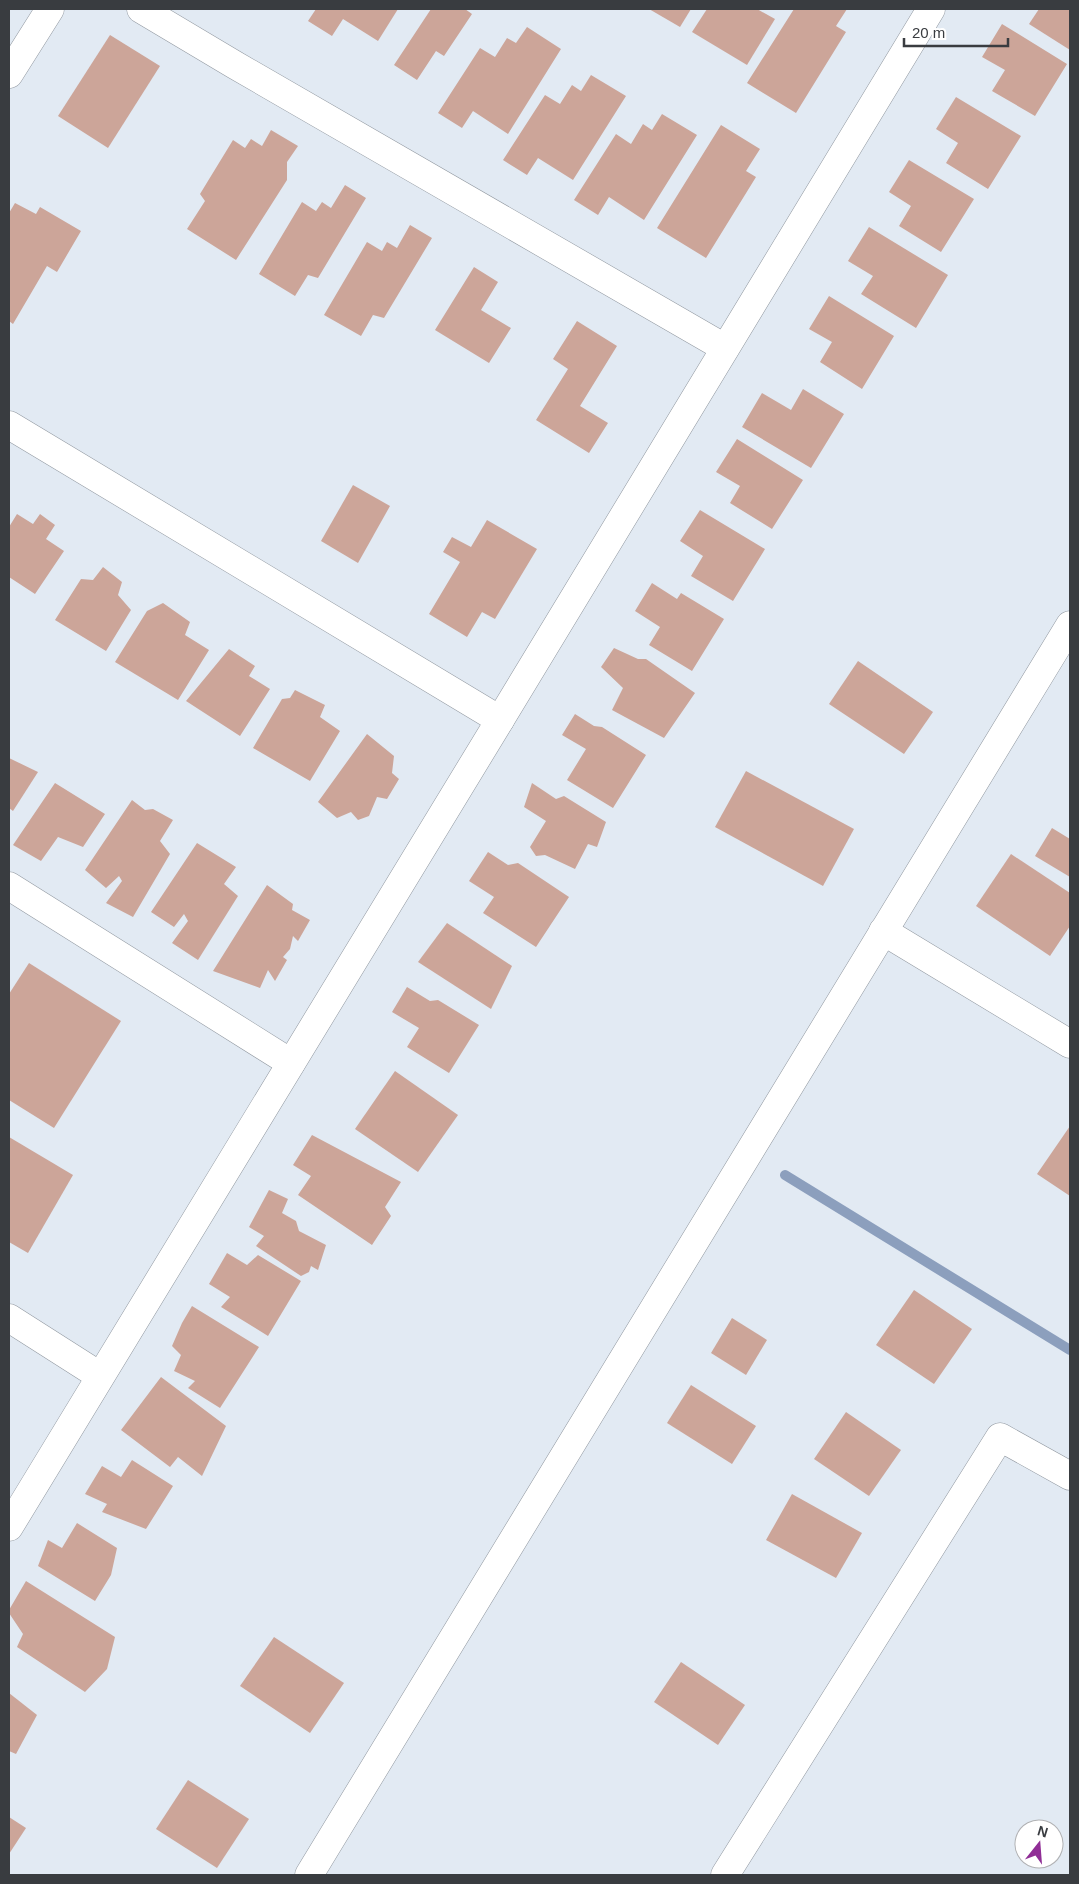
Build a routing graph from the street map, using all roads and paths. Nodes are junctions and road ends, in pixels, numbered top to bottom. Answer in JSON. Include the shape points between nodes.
{"nodes":[{"id":1,"x":50,"y":9,"type":"edge"},
{"id":2,"x":141,"y":9,"type":"edge"},
{"id":3,"x":931,"y":9,"type":"edge"},
{"id":4,"x":9,"y":74,"type":"edge"},
{"id":5,"x":725,"y":348,"type":"junction"},
{"id":6,"x":9,"y":425,"type":"edge"},
{"id":7,"x":1070,"y":625,"type":"edge"},
{"id":8,"x":500,"y":720,"type":"junction"},
{"id":9,"x":9,"y":886,"type":"edge"},
{"id":10,"x":883,"y":931,"type":"junction"},
{"id":11,"x":1070,"y":1044,"type":"edge"},
{"id":12,"x":291,"y":1063,"type":"junction"},
{"id":13,"x":9,"y":1318,"type":"edge"},
{"id":14,"x":100,"y":1376,"type":"junction"},
{"id":15,"x":1070,"y":1476,"type":"edge"},
{"id":16,"x":9,"y":1526,"type":"edge"},
{"id":17,"x":309,"y":1875,"type":"edge"},
{"id":18,"x":725,"y":1875,"type":"edge"}],
"edges":[{"from":1,"to":4,"type":"street"},
{"from":2,"to":5,"type":"street"},
{"from":3,"to":5,"type":"street"},
{"from":5,"to":8,"type":"street"},
{"from":6,"to":8,"type":"street"},
{"from":7,"to":10,"type":"street"},
{"from":8,"to":12,"type":"street"},
{"from":9,"to":12,"type":"street"},
{"from":10,"to":11,"type":"street"},
{"from":10,"to":17,"type":"street"},
{"from":12,"to":14,"type":"street"},
{"from":13,"to":14,"type":"street"},
{"from":14,"to":16,"type":"street"},
{"from":15,"to":18,"type":"street","via":[[1000,1437]]}]}
